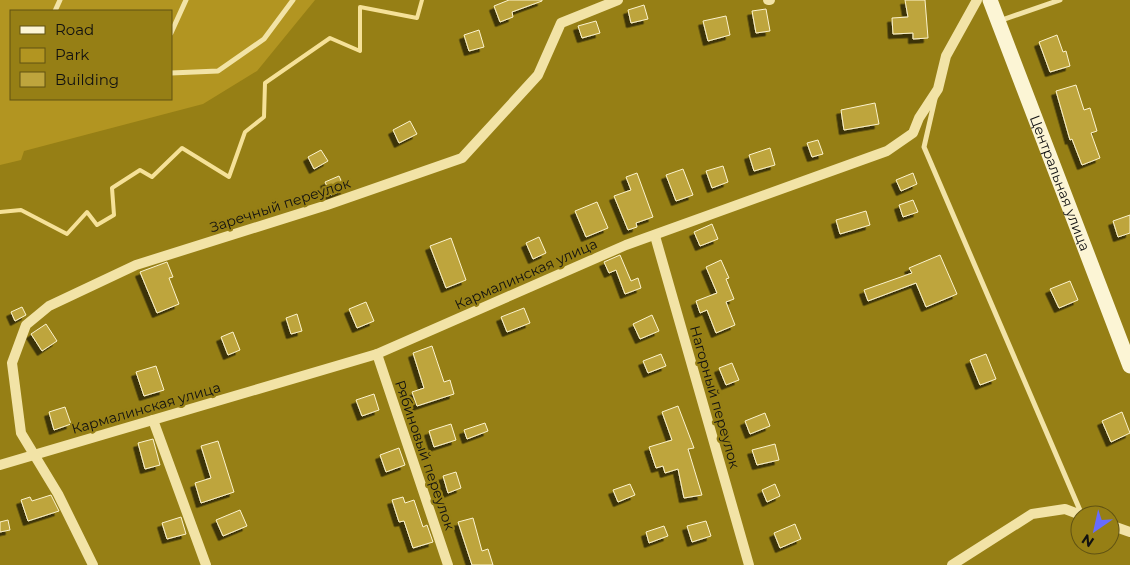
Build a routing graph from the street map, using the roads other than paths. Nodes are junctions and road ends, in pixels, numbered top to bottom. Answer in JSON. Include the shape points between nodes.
{"nodes":[{"id":1,"x":186,"y":0,"type":"edge"},
{"id":2,"x":293,"y":0,"type":"edge"},
{"id":3,"x":618,"y":0,"type":"edge"},
{"id":4,"x":977,"y":0,"type":"edge"},
{"id":5,"x":990,"y":0,"type":"edge"},
{"id":6,"x":1060,"y":0,"type":"edge"},
{"id":7,"x":998,"y":21,"type":"junction"},
{"id":8,"x":172,"y":31,"type":"edge"},
{"id":9,"x":172,"y":73,"type":"edge"},
{"id":10,"x":938,"y":89,"type":"junction"},
{"id":11,"x":655,"y":236,"type":"junction"},
{"id":12,"x":377,"y":354,"type":"junction"},
{"id":13,"x":1130,"y":366,"type":"edge"},
{"id":14,"x":153,"y":420,"type":"junction"},
{"id":15,"x":33,"y":456,"type":"junction"},
{"id":16,"x":0,"y":465,"type":"edge"},
{"id":17,"x":1078,"y":505,"type":"edge"},
{"id":18,"x":1070,"y":511,"type":"edge"},
{"id":19,"x":93,"y":565,"type":"edge"},
{"id":20,"x":206,"y":565,"type":"edge"},
{"id":21,"x":448,"y":565,"type":"edge"},
{"id":22,"x":749,"y":565,"type":"edge"},
{"id":23,"x":952,"y":565,"type":"edge"}],
"edges":[{"from":1,"to":8,"type":"lane"},
{"from":2,"to":9,"type":"lane","via":[[264,39],[218,71]]},
{"from":3,"to":15,"type":"street","name":"Заречный переулок","via":[[560,24],[538,75],[462,158],[327,205],[136,265],[49,306],[26,325],[12,363],[21,433]]},
{"from":4,"to":10,"type":"street","name":"Кармалинская улица","via":[[946,56]]},
{"from":5,"to":7,"type":"street","name":"Центральная улица"},
{"from":6,"to":7,"type":"lane"},
{"from":7,"to":13,"type":"street","name":"Центральная улица"},
{"from":10,"to":11,"type":"street","name":"Кармалинская улица","via":[[913,133],[887,152]]},
{"from":10,"to":17,"type":"lane","via":[[924,147]]},
{"from":11,"to":12,"type":"street","name":"Кармалинская улица","via":[[626,245]]},
{"from":11,"to":22,"type":"street","name":"Нагорный переулок"},
{"from":12,"to":14,"type":"street","name":"Кармалинская улица"},
{"from":12,"to":21,"type":"street","name":"Рябиновый переулок"},
{"from":14,"to":15,"type":"street","name":"Кармалинская улица"},
{"from":14,"to":20,"type":"street"},
{"from":15,"to":16,"type":"street","name":"Кармалинская улица"},
{"from":15,"to":19,"type":"street","name":"Заречный переулок","via":[[58,494]]},
{"from":18,"to":23,"type":"street","via":[[1032,514]]}]}
